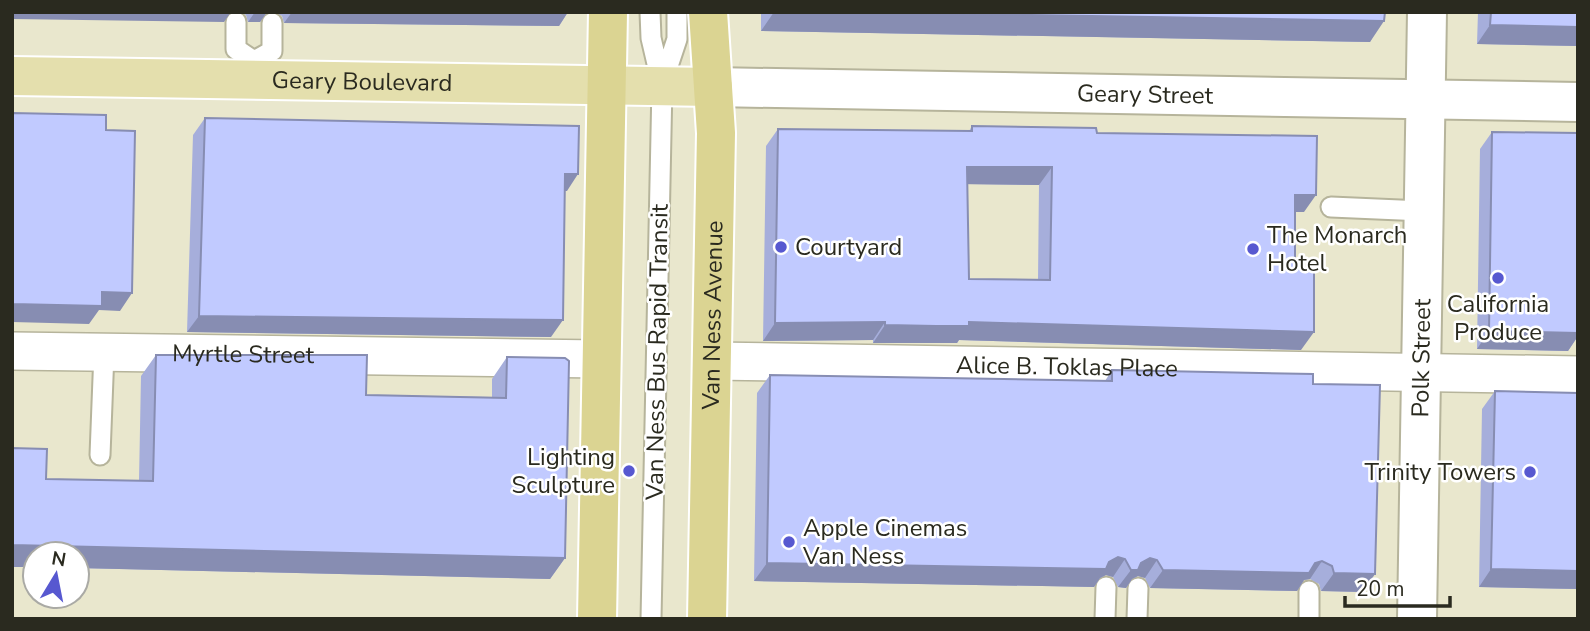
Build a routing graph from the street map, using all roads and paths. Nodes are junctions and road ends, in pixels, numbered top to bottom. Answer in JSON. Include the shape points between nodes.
{"nodes":[{"id":1,"x":608,"y":12,"type":"edge"},
{"id":2,"x":650,"y":12,"type":"edge"},
{"id":3,"x":677,"y":12,"type":"edge"},
{"id":4,"x":708,"y":12,"type":"edge"},
{"id":5,"x":1427,"y":12,"type":"edge"},
{"id":6,"x":236,"y":22,"type":"dead end"},
{"id":7,"x":272,"y":23,"type":"dead end"},
{"id":8,"x":254,"y":70,"type":"junction"},
{"id":9,"x":12,"y":76,"type":"edge"},
{"id":10,"x":606,"y":83,"type":"junction"},
{"id":11,"x":662,"y":85,"type":"junction"},
{"id":12,"x":713,"y":87,"type":"junction"},
{"id":13,"x":1425,"y":99,"type":"junction"},
{"id":14,"x":1578,"y":102,"type":"edge"},
{"id":15,"x":1331,"y":207,"type":"dead end"},
{"id":16,"x":1423,"y":211,"type":"junction"},
{"id":17,"x":12,"y":351,"type":"edge"},
{"id":18,"x":104,"y":352,"type":"junction"},
{"id":19,"x":601,"y":359,"type":"junction"},
{"id":20,"x":713,"y":361,"type":"junction"},
{"id":21,"x":1420,"y":372,"type":"junction"},
{"id":22,"x":1578,"y":375,"type":"edge"},
{"id":23,"x":100,"y":455,"type":"dead end"},
{"id":24,"x":1106,"y":587,"type":"edge"},
{"id":25,"x":1138,"y":588,"type":"edge"},
{"id":26,"x":1309,"y":591,"type":"edge"},
{"id":27,"x":597,"y":619,"type":"edge"},
{"id":28,"x":651,"y":619,"type":"edge"},
{"id":29,"x":708,"y":619,"type":"edge"},
{"id":30,"x":1105,"y":619,"type":"edge"},
{"id":31,"x":1138,"y":619,"type":"edge"},
{"id":32,"x":1309,"y":619,"type":"edge"},
{"id":33,"x":1417,"y":619,"type":"edge"}],
"edges":[{"from":1,"to":10,"type":"highway"},
{"from":2,"to":11,"type":"lane","name":"Van Ness Bus Rapid Transit"},
{"from":3,"to":11,"type":"lane","name":"Van Ness Bus Rapid Transit","via":[[677,38]]},
{"from":4,"to":12,"type":"highway","name":"Van Ness Avenue"},
{"from":5,"to":13,"type":"main road","name":"Polk Street"},
{"from":6,"to":8,"type":"lane","via":[[236,49]]},
{"from":7,"to":8,"type":"lane","via":[[272,51]]},
{"from":8,"to":9,"type":"main road","name":"Geary Boulevard"},
{"from":8,"to":10,"type":"main road","name":"Geary Boulevard"},
{"from":10,"to":11,"type":"main road","name":"Geary Boulevard"},
{"from":10,"to":19,"type":"highway"},
{"from":11,"to":12,"type":"main road","name":"Geary Boulevard"},
{"from":11,"to":28,"type":"lane","name":"Van Ness Bus Rapid Transit"},
{"from":12,"to":13,"type":"main road","name":"Geary Street"},
{"from":12,"to":20,"type":"highway","name":"Van Ness Avenue"},
{"from":13,"to":14,"type":"main road","name":"Geary Street"},
{"from":13,"to":16,"type":"main road","name":"Polk Street"},
{"from":15,"to":16,"type":"lane"},
{"from":16,"to":21,"type":"main road","name":"Polk Street"},
{"from":17,"to":18,"type":"street","name":"Myrtle Street"},
{"from":18,"to":19,"type":"street","name":"Myrtle Street"},
{"from":18,"to":23,"type":"lane"},
{"from":19,"to":27,"type":"highway"},
{"from":20,"to":21,"type":"street","name":"Alice B. Toklas Place"},
{"from":20,"to":29,"type":"highway","name":"Van Ness Avenue"},
{"from":21,"to":22,"type":"street"},
{"from":21,"to":33,"type":"main road","name":"Polk Street"},
{"from":24,"to":30,"type":"lane"},
{"from":25,"to":31,"type":"lane"},
{"from":26,"to":32,"type":"lane"}]}
